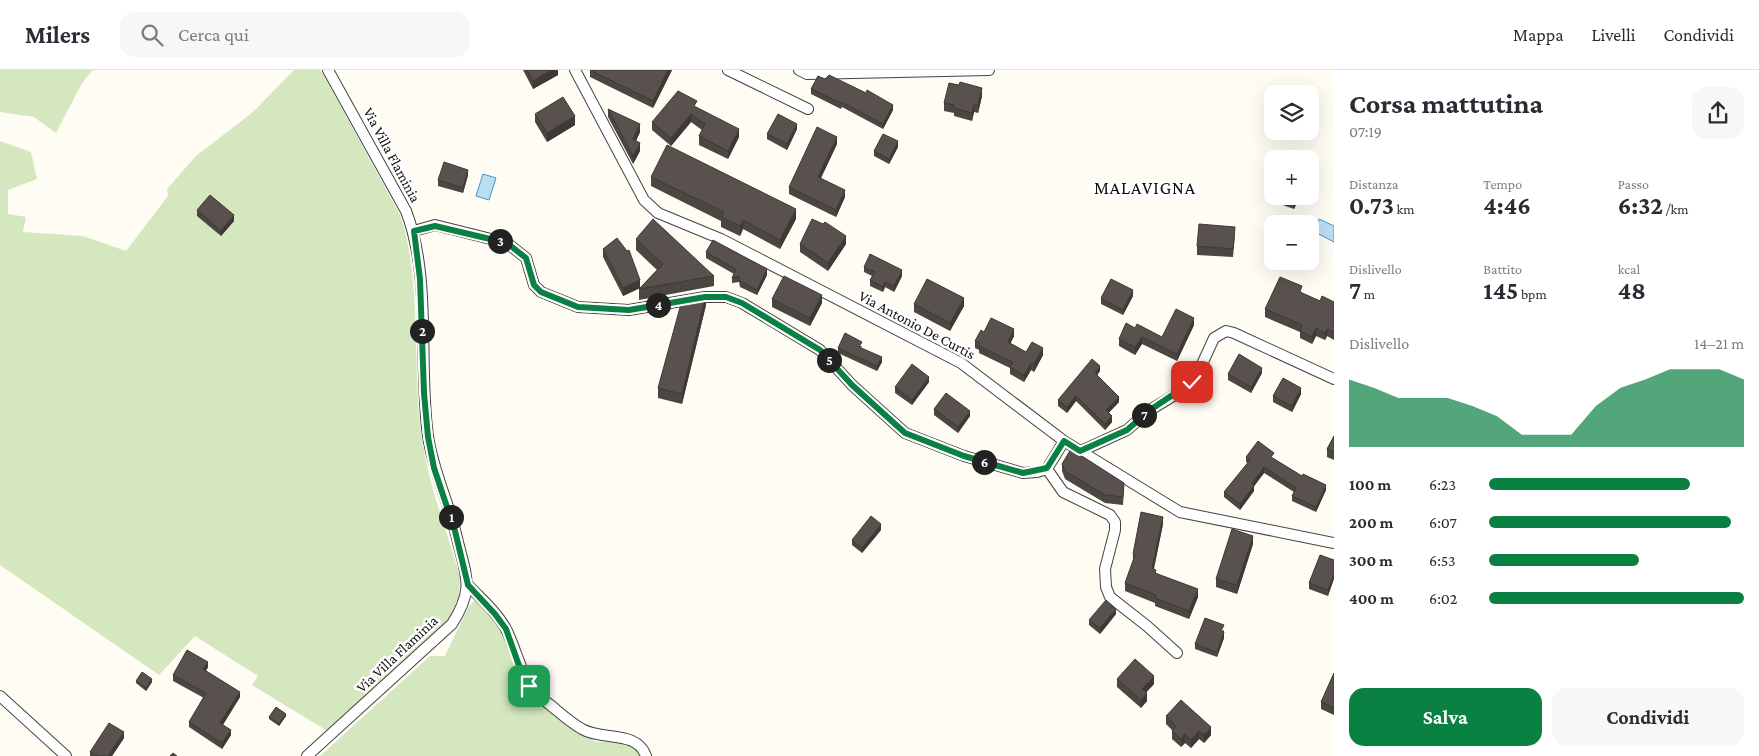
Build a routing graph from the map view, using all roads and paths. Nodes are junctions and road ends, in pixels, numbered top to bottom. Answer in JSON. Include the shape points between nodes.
{"nodes":[{"id":1,"x":328,"y":70,"type":"edge"},
{"id":2,"x":574,"y":70,"type":"edge"},
{"id":3,"x":728,"y":70,"type":"edge"},
{"id":4,"x":799,"y":70,"type":"edge"},
{"id":5,"x":989,"y":70,"type":"edge"},
{"id":6,"x":808,"y":109,"type":"dead end"},
{"id":7,"x":414,"y":231,"type":"junction"},
{"id":8,"x":1334,"y":379,"type":"edge"},
{"id":9,"x":1064,"y":441,"type":"junction"},
{"id":10,"x":1080,"y":451,"type":"junction"},
{"id":11,"x":1047,"y":468,"type":"junction"},
{"id":12,"x":1334,"y":543,"type":"edge"},
{"id":13,"x":468,"y":585,"type":"junction"},
{"id":14,"x":1177,"y":653,"type":"dead end"},
{"id":15,"x":0,"y":696,"type":"edge"},
{"id":16,"x":66,"y":756,"type":"edge"},
{"id":17,"x":307,"y":756,"type":"edge"},
{"id":18,"x":646,"y":756,"type":"edge"}],
"edges":[{"from":1,"to":7,"type":"street","name":"Via Villa Flaminia"},
{"from":2,"to":9,"type":"street","name":"Via Antonio De Curtis","via":[[644,200],[658,213],[721,239],[961,363]]},
{"from":3,"to":6,"type":"street"},
{"from":4,"to":5,"type":"street","via":[[807,74]]},
{"from":7,"to":11,"type":"street","via":[[435,226],[507,243],[526,258],[534,285],[541,292],[578,307],[629,310],[705,297],[726,297],[742,303],[820,350],[852,385],[905,433],[964,456],[1023,473]]},
{"from":7,"to":13,"type":"street","name":"Via Villa Flaminia","via":[[420,279],[428,437]]},
{"from":8,"to":10,"type":"street","via":[[1226,331],[1214,338],[1198,373],[1185,388],[1150,410],[1127,430]]},
{"from":9,"to":10,"type":"street","name":"Via Antonio De Curtis"},
{"from":9,"to":11,"type":"street"},
{"from":10,"to":12,"type":"street","name":"Via Antonio De Curtis","via":[[1180,512]]},
{"from":11,"to":14,"type":"street","via":[[1062,492],[1110,515],[1115,522],[1105,569],[1110,597]]},
{"from":13,"to":17,"type":"street","name":"Via Villa Flaminia","via":[[464,602],[452,624]]},
{"from":13,"to":18,"type":"street","via":[[506,629],[522,674],[536,694],[582,729],[631,740],[640,745]]},
{"from":15,"to":16,"type":"street"}]}
